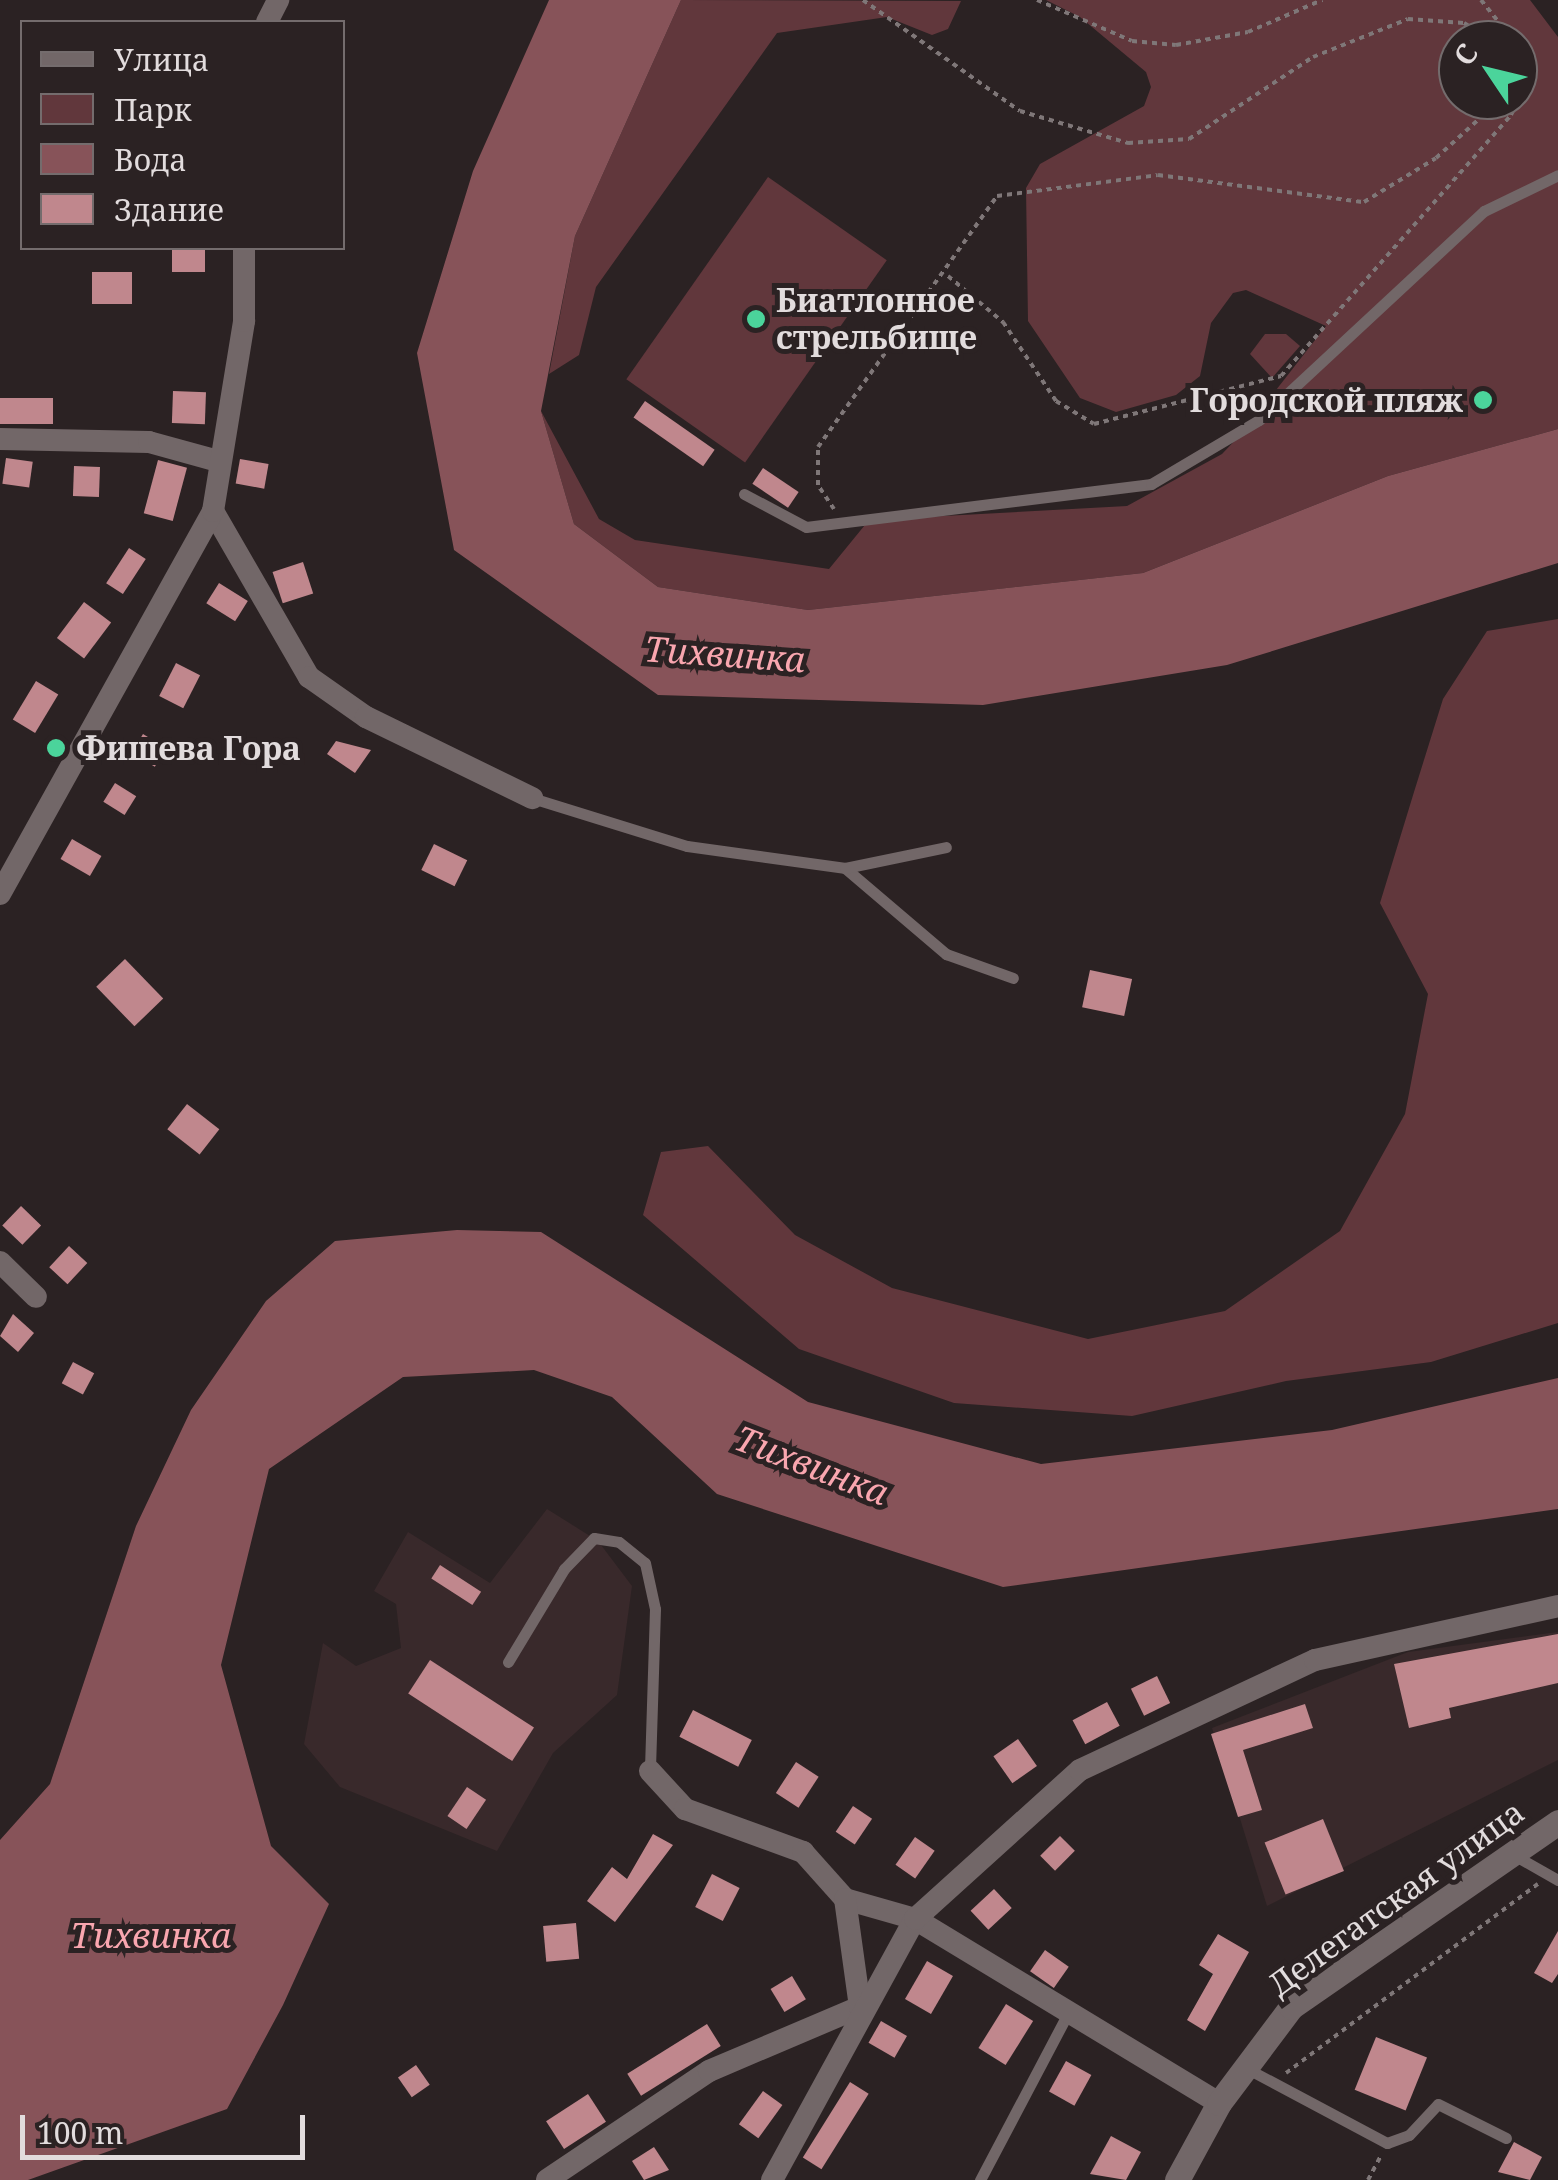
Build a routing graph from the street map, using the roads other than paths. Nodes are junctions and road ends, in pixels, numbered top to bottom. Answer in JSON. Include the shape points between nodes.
{"nodes":[{"id":1,"x":1558,"y":175,"type":"edge"},
{"id":2,"x":244,"y":250,"type":"edge"},
{"id":3,"x":0,"y":439,"type":"edge"},
{"id":4,"x":218,"y":461,"type":"junction"},
{"id":5,"x":744,"y":494,"type":"dead end"},
{"id":6,"x":213,"y":510,"type":"junction"},
{"id":7,"x":532,"y":798,"type":"joint"},
{"id":8,"x":946,"y":847,"type":"dead end"},
{"id":9,"x":845,"y":868,"type":"junction"},
{"id":10,"x":0,"y":894,"type":"edge"},
{"id":11,"x":1013,"y":978,"type":"dead end"},
{"id":12,"x":0,"y":1262,"type":"edge"},
{"id":13,"x":36,"y":1297,"type":"dead end"},
{"id":14,"x":1558,"y":1606,"type":"edge"},
{"id":15,"x":508,"y":1662,"type":"dead end"},
{"id":16,"x":650,"y":1771,"type":"joint"},
{"id":17,"x":1558,"y":1822,"type":"edge"},
{"id":18,"x":1512,"y":1854,"type":"junction"},
{"id":19,"x":1554,"y":1877,"type":"edge"},
{"id":20,"x":846,"y":1898,"type":"junction"},
{"id":21,"x":916,"y":1919,"type":"junction"},
{"id":22,"x":860,"y":2007,"type":"junction"},
{"id":23,"x":1068,"y":2015,"type":"junction"},
{"id":24,"x":1244,"y":2067,"type":"junction"},
{"id":25,"x":1219,"y":2103,"type":"junction"},
{"id":26,"x":1506,"y":2138,"type":"dead end"},
{"id":27,"x":547,"y":2180,"type":"edge"},
{"id":28,"x":772,"y":2180,"type":"edge"},
{"id":29,"x":980,"y":2180,"type":"edge"},
{"id":30,"x":1177,"y":2180,"type":"edge"}],
"edges":[{"from":1,"to":5,"type":"lane","via":[[1484,211],[1310,376],[1194,464],[1136,486],[838,516],[796,526]]},
{"from":2,"to":4,"type":"street","via":[[244,322]]},
{"from":3,"to":4,"type":"street","via":[[149,442]]},
{"from":4,"to":6,"type":"street"},
{"from":6,"to":7,"type":"street","via":[[308,677],[366,717]]},
{"from":6,"to":10,"type":"street"},
{"from":7,"to":9,"type":"lane","via":[[686,846]]},
{"from":8,"to":9,"type":"lane"},
{"from":9,"to":11,"type":"lane","via":[[946,954]]},
{"from":12,"to":13,"type":"street"},
{"from":14,"to":21,"type":"street","via":[[1315,1660],[1080,1770]]},
{"from":15,"to":16,"type":"lane","via":[[564,1569],[594,1538],[619,1542],[645,1562],[655,1609]]},
{"from":16,"to":20,"type":"street","via":[[685,1809],[803,1852]]},
{"from":17,"to":18,"type":"street","name":"Делегатская улица"},
{"from":18,"to":19,"type":"lane"},
{"from":18,"to":24,"type":"street","name":"Делегатская улица","via":[[1292,2007]]},
{"from":20,"to":21,"type":"street"},
{"from":20,"to":22,"type":"street"},
{"from":21,"to":22,"type":"street"},
{"from":21,"to":23,"type":"street"},
{"from":22,"to":27,"type":"street","via":[[709,2071]]},
{"from":22,"to":28,"type":"street"},
{"from":23,"to":25,"type":"street"},
{"from":23,"to":29,"type":"lane"},
{"from":24,"to":25,"type":"street","name":"Делегатская улица"},
{"from":24,"to":26,"type":"lane","via":[[1387,2143],[1409,2135],[1438,2104]]},
{"from":25,"to":30,"type":"street","name":"Делегатская улица"}]}
